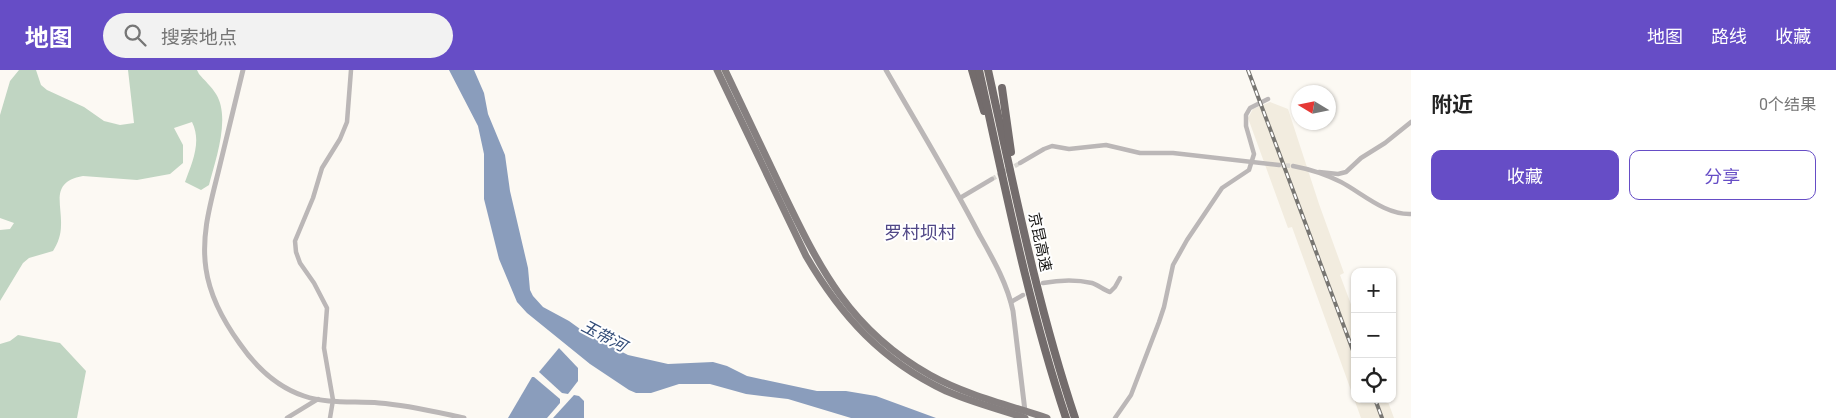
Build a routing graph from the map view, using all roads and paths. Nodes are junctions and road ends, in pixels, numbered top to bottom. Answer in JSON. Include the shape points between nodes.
{"nodes":[{"id":1,"x":243,"y":70,"type":"edge"},
{"id":2,"x":351,"y":70,"type":"edge"},
{"id":3,"x":717,"y":70,"type":"edge"},
{"id":4,"x":725,"y":70,"type":"edge"},
{"id":5,"x":886,"y":70,"type":"edge"},
{"id":6,"x":972,"y":70,"type":"edge"},
{"id":7,"x":979,"y":70,"type":"edge"},
{"id":8,"x":988,"y":70,"type":"edge"},
{"id":9,"x":1002,"y":88,"type":"dead end"},
{"id":10,"x":1268,"y":99,"type":"dead end"},
{"id":11,"x":1411,"y":122,"type":"edge"},
{"id":12,"x":1252,"y":162,"type":"junction"},
{"id":13,"x":1020,"y":163,"type":"tunnel mouth"},
{"id":14,"x":1279,"y":165,"type":"tunnel mouth"},
{"id":15,"x":1293,"y":166,"type":"tunnel mouth"},
{"id":16,"x":1315,"y":172,"type":"junction"},
{"id":17,"x":992,"y":179,"type":"tunnel mouth"},
{"id":18,"x":1007,"y":193,"type":"junction"},
{"id":19,"x":960,"y":198,"type":"junction"},
{"id":20,"x":1411,"y":214,"type":"edge"},
{"id":21,"x":1023,"y":228,"type":"junction"},
{"id":22,"x":1120,"y":278,"type":"dead end"},
{"id":23,"x":1043,"y":283,"type":"dead end"},
{"id":24,"x":1022,"y":295,"type":"dead end"},
{"id":25,"x":1011,"y":302,"type":"junction"},
{"id":26,"x":318,"y":399,"type":"junction"},
{"id":27,"x":333,"y":400,"type":"junction"},
{"id":28,"x":1025,"y":416,"type":"edge"},
{"id":29,"x":1046,"y":417,"type":"edge"},
{"id":30,"x":287,"y":418,"type":"edge"},
{"id":31,"x":330,"y":418,"type":"edge"},
{"id":32,"x":464,"y":418,"type":"edge"},
{"id":33,"x":1066,"y":418,"type":"edge"},
{"id":34,"x":1075,"y":418,"type":"edge"},
{"id":35,"x":1115,"y":418,"type":"edge"}],
"edges":[{"from":1,"to":26,"type":"street","via":[[206,222],[204,250],[208,279],[223,317],[256,363],[285,387]]},
{"from":2,"to":27,"type":"street","via":[[347,122],[322,168],[296,237],[295,248],[300,263],[328,308],[324,348]]},
{"from":3,"to":28,"type":"main road","via":[[806,256],[853,324],[889,357],[928,382],[959,396]]},
{"from":4,"to":28,"type":"main road","via":[[812,252],[858,319],[880,342],[931,376]]},
{"from":5,"to":19,"type":"street"},
{"from":6,"to":18,"type":"highway"},
{"from":7,"to":18,"type":"highway","name":"京昆高速"},
{"from":8,"to":21,"type":"highway","name":"京昆高速"},
{"from":9,"to":21,"type":"highway"},
{"from":10,"to":12,"type":"street","via":[[1250,108],[1246,115],[1254,154]]},
{"from":11,"to":16,"type":"street","via":[[1346,172]]},
{"from":12,"to":13,"type":"street","via":[[1173,153],[1140,153],[1106,145],[1069,149],[1052,146]]},
{"from":12,"to":14,"type":"street"},
{"from":12,"to":35,"type":"street","via":[[1247,172],[1222,188],[1178,255],[1170,271],[1162,312],[1131,395]]},
{"from":15,"to":16,"type":"street"},
{"from":16,"to":20,"type":"street","via":[[1342,182],[1391,210]]},
{"from":17,"to":19,"type":"street"},
{"from":18,"to":33,"type":"highway","name":"京昆高速","via":[[1025,277]]},
{"from":19,"to":25,"type":"street","via":[[1004,280]]},
{"from":21,"to":34,"type":"highway","name":"京昆高速","via":[[1051,342]]},
{"from":22,"to":23,"type":"street","via":[[1110,292],[1092,283],[1074,280]]},
{"from":24,"to":25,"type":"street"},
{"from":25,"to":28,"type":"street"},
{"from":26,"to":27,"type":"street"},
{"from":26,"to":30,"type":"street"},
{"from":27,"to":31,"type":"street"},
{"from":27,"to":32,"type":"street","via":[[392,404]]},
{"from":28,"to":29,"type":"main road"}]}
